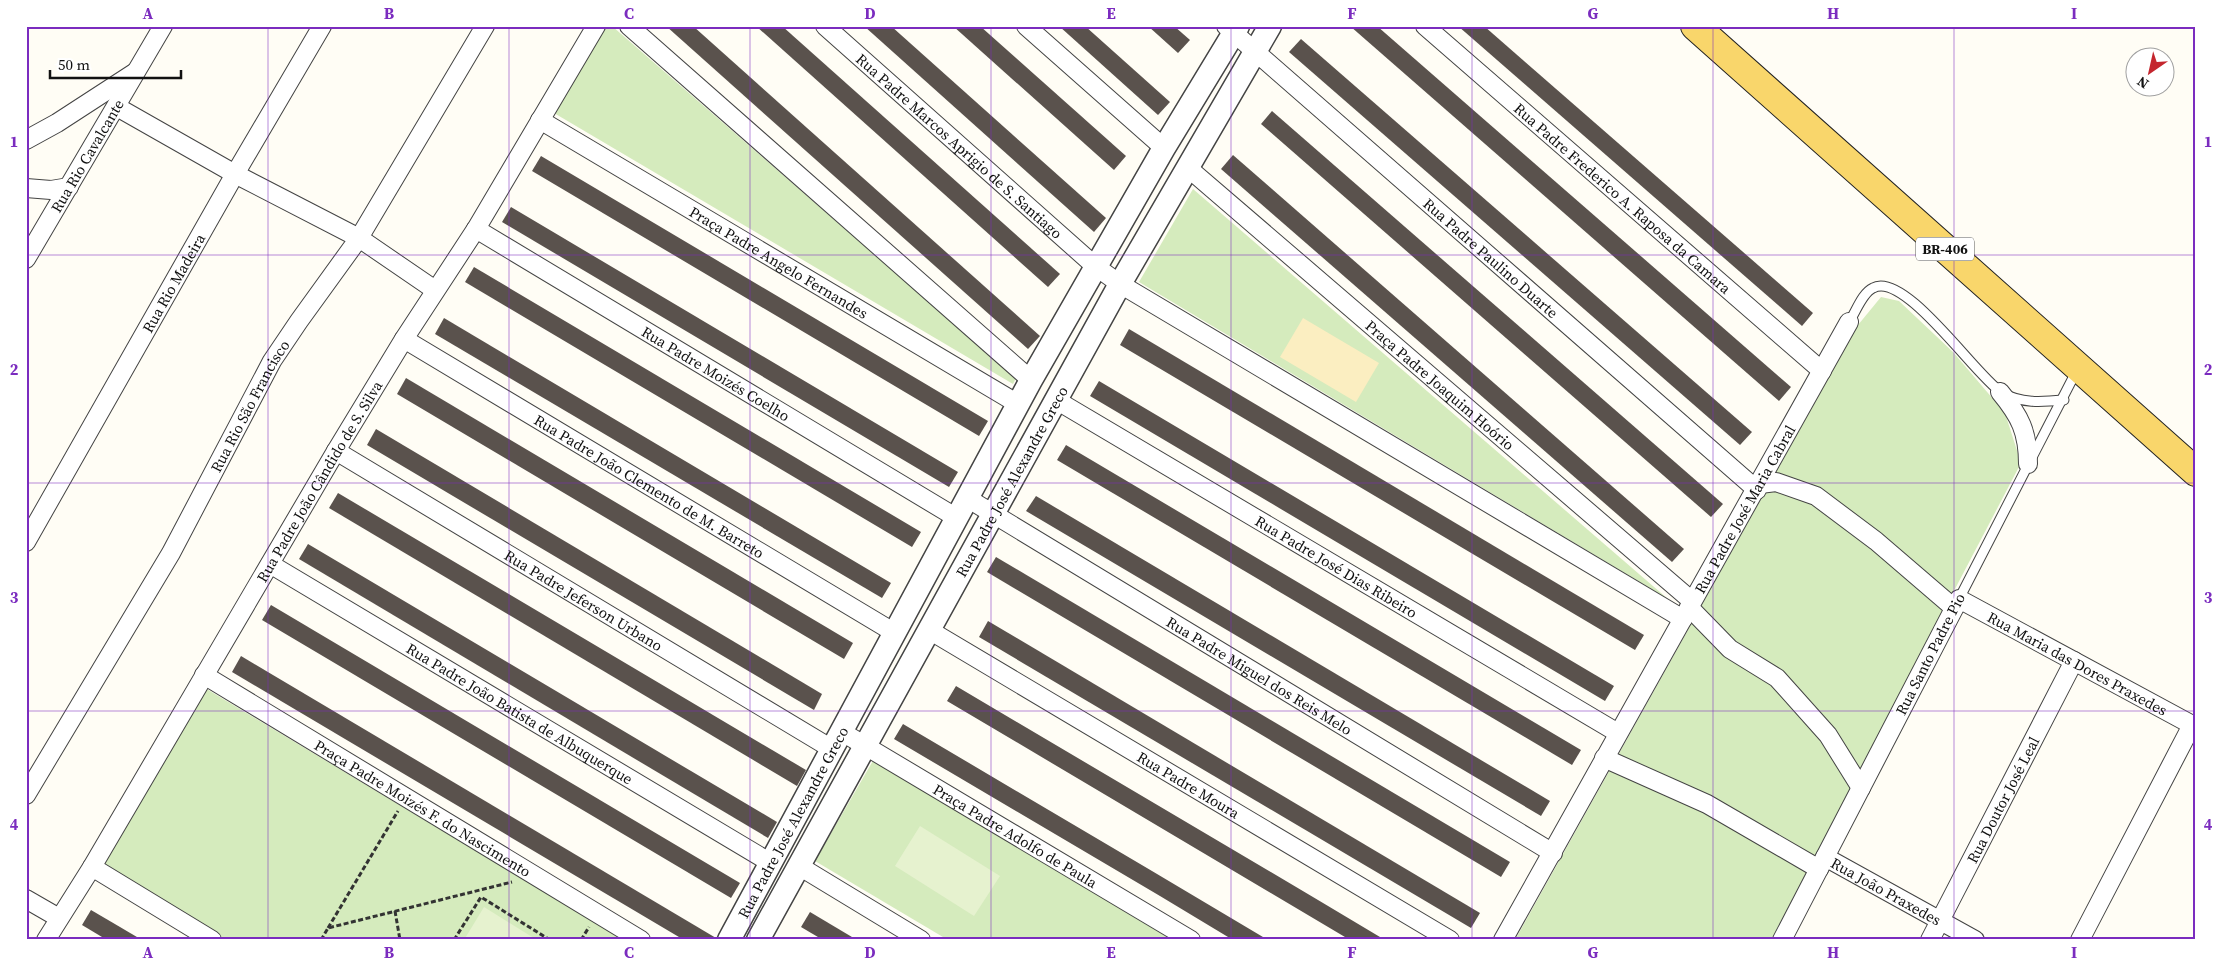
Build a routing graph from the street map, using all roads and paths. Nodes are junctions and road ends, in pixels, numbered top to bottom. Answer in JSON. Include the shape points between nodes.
{"nodes":[{"id":1,"x":163,"y":26,"type":"edge"},
{"id":2,"x":322,"y":26,"type":"edge"},
{"id":3,"x":485,"y":26,"type":"edge"},
{"id":4,"x":596,"y":26,"type":"edge"},
{"id":5,"x":629,"y":26,"type":"edge"},
{"id":6,"x":825,"y":26,"type":"edge"},
{"id":7,"x":1026,"y":26,"type":"edge"},
{"id":8,"x":1270,"y":26,"type":"edge"},
{"id":9,"x":1425,"y":26,"type":"edge"},
{"id":10,"x":1694,"y":26,"type":"edge"},
{"id":11,"x":1232,"y":29,"type":"edge"},
{"id":12,"x":1255,"y":52,"type":"junction"},
{"id":13,"x":138,"y":70,"type":"junction"},
{"id":14,"x":117,"y":107,"type":"junction"},
{"id":15,"x":540,"y":120,"type":"junction"},
{"id":16,"x":26,"y":140,"type":"edge"},
{"id":17,"x":1164,"y":148,"type":"junction"},
{"id":18,"x":1187,"y":167,"type":"junction"},
{"id":19,"x":235,"y":174,"type":"junction"},
{"id":20,"x":68,"y":187,"type":"junction"},
{"id":21,"x":26,"y":188,"type":"edge"},
{"id":22,"x":476,"y":229,"type":"junction"},
{"id":23,"x":359,"y":238,"type":"junction"},
{"id":24,"x":26,"y":260,"type":"edge"},
{"id":25,"x":1095,"y":266,"type":"junction"},
{"id":26,"x":1120,"y":284,"type":"junction"},
{"id":27,"x":436,"y":290,"type":"junction"},
{"id":28,"x":1850,"y":322,"type":"joint"},
{"id":29,"x":404,"y":339,"type":"junction"},
{"id":30,"x":2079,"y":368,"type":"junction"},
{"id":31,"x":1822,"y":371,"type":"junction"},
{"id":32,"x":1031,"y":380,"type":"junction"},
{"id":33,"x":2000,"y":392,"type":"junction"},
{"id":34,"x":1056,"y":400,"type":"junction"},
{"id":35,"x":2064,"y":400,"type":"junction"},
{"id":36,"x":1018,"y":404,"type":"junction"},
{"id":37,"x":336,"y":451,"type":"junction"},
{"id":38,"x":2028,"y":464,"type":"junction"},
{"id":39,"x":2196,"y":472,"type":"edge"},
{"id":40,"x":1758,"y":487,"type":"junction"},
{"id":41,"x":962,"y":508,"type":"junction"},
{"id":42,"x":993,"y":514,"type":"junction"},
{"id":43,"x":26,"y":542,"type":"edge"},
{"id":44,"x":270,"y":564,"type":"junction"},
{"id":45,"x":1956,"y":604,"type":"junction"},
{"id":46,"x":1688,"y":609,"type":"junction"},
{"id":47,"x":929,"y":630,"type":"junction"},
{"id":48,"x":895,"y":633,"type":"junction"},
{"id":49,"x":2074,"y":661,"type":"junction"},
{"id":50,"x":204,"y":675,"type":"junction"},
{"id":51,"x":2194,"y":726,"type":"edge"},
{"id":52,"x":1618,"y":733,"type":"junction"},
{"id":53,"x":837,"y":740,"type":"junction"},
{"id":54,"x":866,"y":745,"type":"junction"},
{"id":55,"x":1604,"y":758,"type":"junction"},
{"id":56,"x":1861,"y":788,"type":"junction"},
{"id":57,"x":26,"y":794,"type":"edge"},
{"id":58,"x":399,"y":809,"type":"dead end"},
{"id":59,"x":1553,"y":853,"type":"junction"},
{"id":60,"x":771,"y":863,"type":"junction"},
{"id":61,"x":1822,"y":863,"type":"junction"},
{"id":62,"x":799,"y":866,"type":"junction"},
{"id":63,"x":92,"y":867,"type":"junction"},
{"id":64,"x":509,"y":875,"type":"dead end"},
{"id":65,"x":26,"y":899,"type":"edge"},
{"id":66,"x":395,"y":911,"type":"junction"},
{"id":67,"x":59,"y":918,"type":"junction"},
{"id":68,"x":1940,"y":920,"type":"junction"},
{"id":69,"x":591,"y":922,"type":"dead end"},
{"id":70,"x":328,"y":928,"type":"junction"},
{"id":71,"x":46,"y":940,"type":"edge"},
{"id":72,"x":212,"y":940,"type":"edge"},
{"id":73,"x":321,"y":940,"type":"edge"},
{"id":74,"x":400,"y":940,"type":"edge"},
{"id":75,"x":454,"y":940,"type":"edge"},
{"id":76,"x":550,"y":940,"type":"edge"},
{"id":77,"x":581,"y":940,"type":"edge"},
{"id":78,"x":642,"y":940,"type":"edge"},
{"id":79,"x":729,"y":940,"type":"edge"},
{"id":80,"x":758,"y":940,"type":"edge"},
{"id":81,"x":921,"y":940,"type":"edge"},
{"id":82,"x":1191,"y":940,"type":"edge"},
{"id":83,"x":1450,"y":940,"type":"edge"},
{"id":84,"x":1503,"y":940,"type":"edge"},
{"id":85,"x":1782,"y":940,"type":"edge"},
{"id":86,"x":1930,"y":940,"type":"edge"},
{"id":87,"x":1975,"y":940,"type":"edge"},
{"id":88,"x":2080,"y":940,"type":"edge"}],
"edges":[{"from":1,"to":13,"type":"street","name":"Rua Rio Cavalcante"},
{"from":2,"to":19,"type":"street","name":"Rua Rio Madeira"},
{"from":3,"to":23,"type":"street","name":"Rua Rio São Francisco"},
{"from":4,"to":15,"type":"street","name":"Rua Padre João Cândido de S. Silva"},
{"from":5,"to":32,"type":"street"},
{"from":6,"to":25,"type":"street","name":"Rua Padre Marcos Aprigio de S. Santiago"},
{"from":7,"to":17,"type":"street"},
{"from":8,"to":12,"type":"street","name":"Rua Padre José Alexandre Greco"},
{"from":9,"to":31,"type":"street","name":"Rua Padre Frederico A. Raposa da Camara"},
{"from":10,"to":30,"type":"main road","number":"BR-406"},
{"from":11,"to":12,"type":"street","name":"Rua Padre Paulino Duarte"},
{"from":11,"to":17,"type":"street","name":"Rua Padre José Alexandre Greco"},
{"from":12,"to":18,"type":"street","name":"Rua Padre José Alexandre Greco"},
{"from":12,"to":40,"type":"street","name":"Rua Padre Paulino Duarte"},
{"from":13,"to":14,"type":"street","name":"Rua Rio Cavalcante"},
{"from":13,"to":16,"type":"street"},
{"from":14,"to":19,"type":"street"},
{"from":14,"to":20,"type":"street","name":"Rua Rio Cavalcante"},
{"from":15,"to":22,"type":"street","name":"Rua Padre João Cândido de S. Silva"},
{"from":15,"to":36,"type":"street","name":"Praça Padre Angelo Fernandes"},
{"from":17,"to":25,"type":"street","name":"Rua Padre José Alexandre Greco"},
{"from":18,"to":26,"type":"street","name":"Rua Padre José Alexandre Greco"},
{"from":18,"to":46,"type":"street","name":"Praça Padre Joaquim Hoório"},
{"from":19,"to":23,"type":"street"},
{"from":19,"to":43,"type":"street","name":"Rua Rio Madeira"},
{"from":20,"to":21,"type":"street","via":[[51,190]]},
{"from":20,"to":24,"type":"street","name":"Rua Rio Cavalcante"},
{"from":22,"to":27,"type":"street","name":"Rua Padre João Cândido de S. Silva"},
{"from":22,"to":41,"type":"street","name":"Rua Padre Moizés Coelho"},
{"from":23,"to":27,"type":"street"},
{"from":23,"to":57,"type":"street","name":"Rua Rio São Francisco","via":[[272,361],[171,553]]},
{"from":25,"to":26,"type":"street","name":"Rua Padre Marcos Aprigio de S. Santiago"},
{"from":25,"to":32,"type":"street","name":"Rua Padre José Alexandre Greco"},
{"from":26,"to":34,"type":"street","name":"Rua Padre José Alexandre Greco"},
{"from":26,"to":46,"type":"street"},
{"from":27,"to":29,"type":"street","name":"Rua Padre João Cândido de S. Silva"},
{"from":28,"to":31,"type":"street","name":"Rua Padre José Maria Cabral"},
{"from":28,"to":33,"type":"lane","name":"Rua Padre José Maria Cabral","via":[[1870,289],[1879,285],[1903,294]]},
{"from":29,"to":37,"type":"street","name":"Rua Padre João Cândido de S. Silva"},
{"from":29,"to":48,"type":"street","name":"Rua Padre João Clemento de M. Barreto"},
{"from":30,"to":35,"type":"lane","name":"Rua Santo Padre Pio"},
{"from":30,"to":39,"type":"main road","number":"BR-406"},
{"from":31,"to":40,"type":"street","name":"Rua Padre José Maria Cabral"},
{"from":32,"to":36,"type":"street","name":"Rua Padre José Alexandre Greco"},
{"from":33,"to":35,"type":"lane","name":"Rua Padre José Maria Cabral","via":[[2024,401]]},
{"from":33,"to":38,"type":"street","via":[[2022,424],[2027,438]]},
{"from":34,"to":42,"type":"street","name":"Rua Padre José Alexandre Greco"},
{"from":34,"to":52,"type":"street","name":"Rua Padre José Dias Ribeiro"},
{"from":35,"to":38,"type":"lane","name":"Rua Santo Padre Pio"},
{"from":36,"to":41,"type":"street","name":"Rua Padre José Alexandre Greco"},
{"from":37,"to":44,"type":"street","name":"Rua Padre João Cândido de S. Silva"},
{"from":37,"to":53,"type":"street","name":"Rua Padre Jeferson Urbano"},
{"from":38,"to":45,"type":"lane","name":"Rua Santo Padre Pio"},
{"from":40,"to":45,"type":"street","name":"Rua Maria das Dores Praxedes","via":[[1776,482],[1816,496]]},
{"from":40,"to":46,"type":"street","name":"Rua Padre José Maria Cabral"},
{"from":41,"to":42,"type":"street","name":"Rua Padre Miguel dos Reis Melo"},
{"from":41,"to":48,"type":"street","name":"Rua Padre José Alexandre Greco"},
{"from":42,"to":47,"type":"street","name":"Rua Padre José Alexandre Greco"},
{"from":42,"to":59,"type":"street","name":"Rua Padre Miguel dos Reis Melo"},
{"from":44,"to":50,"type":"street","name":"Rua Padre João Cândido de S. Silva"},
{"from":44,"to":60,"type":"street","name":"Rua Padre João Batista de Albuquerque"},
{"from":45,"to":49,"type":"street","name":"Rua Maria das Dores Praxedes"},
{"from":45,"to":56,"type":"street","name":"Rua Santo Padre Pio"},
{"from":46,"to":52,"type":"street","name":"Rua Padre José Maria Cabral"},
{"from":46,"to":56,"type":"street","via":[[1730,649],[1777,678],[1828,735]]},
{"from":47,"to":54,"type":"street","name":"Rua Padre José Alexandre Greco"},
{"from":47,"to":83,"type":"street","name":"Rua Padre Moura"},
{"from":48,"to":53,"type":"street","name":"Rua Padre José Alexandre Greco"},
{"from":49,"to":51,"type":"street","name":"Rua Maria das Dores Praxedes"},
{"from":49,"to":68,"type":"street","name":"Rua Doutor José Leal"},
{"from":50,"to":63,"type":"street","name":"Rua Padre João Cândido de S. Silva"},
{"from":50,"to":78,"type":"street","name":"Praça Padre Moizés F. do Nascimento"},
{"from":51,"to":88,"type":"street"},
{"from":52,"to":55,"type":"street","name":"Rua Padre José Maria Cabral"},
{"from":53,"to":54,"type":"street","name":"Praça Padre Adolfo de Paula"},
{"from":53,"to":60,"type":"street","name":"Rua Padre José Alexandre Greco"},
{"from":54,"to":62,"type":"street","name":"Rua Padre José Alexandre Greco"},
{"from":54,"to":82,"type":"street","name":"Praça Padre Adolfo de Paula"},
{"from":55,"to":59,"type":"street","name":"Rua Padre José Maria Cabral"},
{"from":55,"to":61,"type":"street","name":"Rua João Praxedes","via":[[1707,804]]},
{"from":56,"to":61,"type":"street","name":"Rua Santo Padre Pio"},
{"from":58,"to":70,"type":"path"},
{"from":59,"to":84,"type":"street","name":"Rua Padre José Maria Cabral"},
{"from":60,"to":79,"type":"street","name":"Rua Padre José Alexandre Greco"},
{"from":61,"to":68,"type":"street","name":"Rua João Praxedes"},
{"from":61,"to":85,"type":"street","name":"Rua Santo Padre Pio"},
{"from":62,"to":80,"type":"street","name":"Rua Padre José Alexandre Greco"},
{"from":62,"to":81,"type":"street"},
{"from":63,"to":67,"type":"street","name":"Rua Padre João Cândido de S. Silva"},
{"from":63,"to":72,"type":"street"},
{"from":64,"to":66,"type":"path","via":[[518,880]]},
{"from":65,"to":67,"type":"street"},
{"from":66,"to":70,"type":"path"},
{"from":66,"to":74,"type":"path"},
{"from":67,"to":71,"type":"street","name":"Rua Padre João Cândido de S. Silva"},
{"from":68,"to":86,"type":"street","name":"Rua Doutor José Leal"},
{"from":68,"to":87,"type":"street","name":"Rua João Praxedes"},
{"from":69,"to":77,"type":"path"},
{"from":70,"to":73,"type":"path"},
{"from":75,"to":76,"type":"path","via":[[481,897]]}]}
